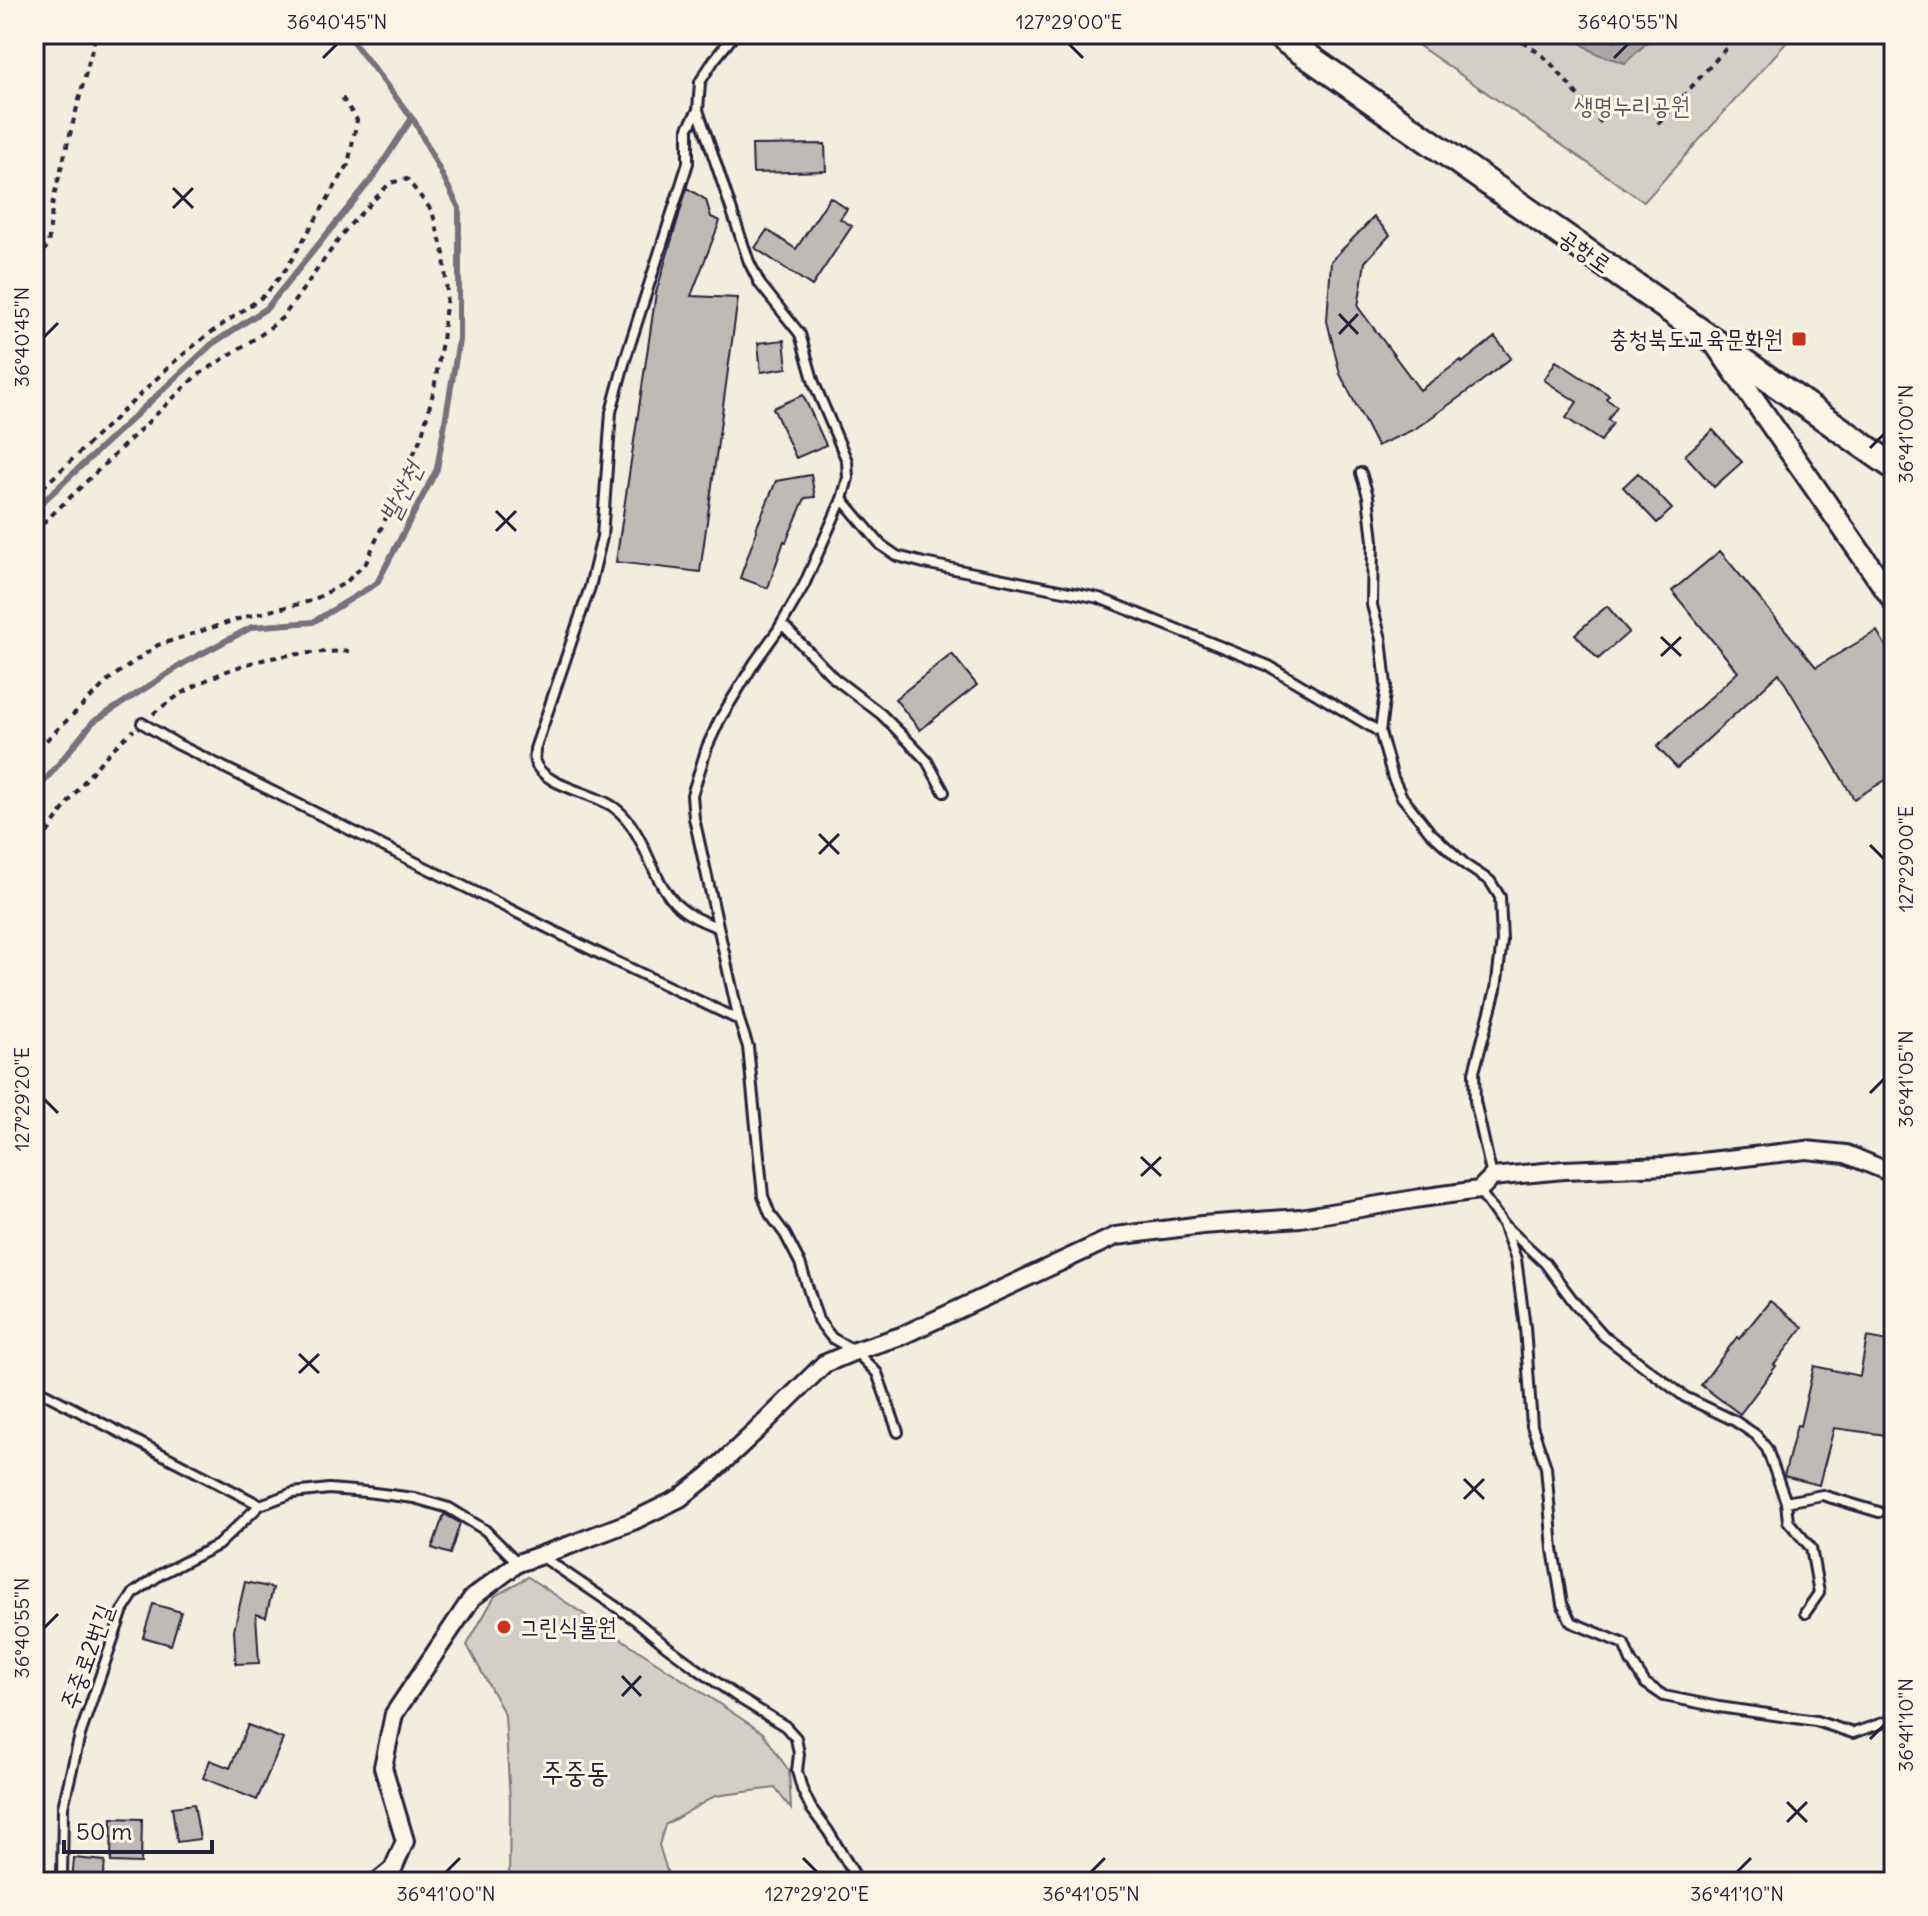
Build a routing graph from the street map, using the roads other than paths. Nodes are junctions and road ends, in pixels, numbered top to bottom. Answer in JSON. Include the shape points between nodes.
{"nodes":[{"id":1,"x":735,"y":34,"type":"edge"},
{"id":2,"x":1276,"y":34,"type":"edge"},
{"id":3,"x":698,"y":110,"type":"junction"},
{"id":4,"x":1714,"y":341,"type":"junction"},
{"id":5,"x":1894,"y":467,"type":"edge"},
{"id":6,"x":1361,"y":473,"type":"dead end"},
{"id":7,"x":842,"y":499,"type":"junction"},
{"id":8,"x":1894,"y":601,"type":"edge"},
{"id":9,"x":782,"y":624,"type":"junction"},
{"id":10,"x":142,"y":723,"type":"road end"},
{"id":11,"x":1380,"y":732,"type":"junction"},
{"id":12,"x":944,"y":792,"type":"dead end"},
{"id":13,"x":717,"y":927,"type":"junction"},
{"id":14,"x":739,"y":1020,"type":"junction"},
{"id":15,"x":1894,"y":1174,"type":"edge"},
{"id":16,"x":1492,"y":1177,"type":"junction"},
{"id":17,"x":1479,"y":1190,"type":"junction"},
{"id":18,"x":1503,"y":1224,"type":"junction"},
{"id":19,"x":855,"y":1351,"type":"junction"},
{"id":20,"x":34,"y":1388,"type":"edge"},
{"id":21,"x":898,"y":1432,"type":"dead end"},
{"id":22,"x":1786,"y":1502,"type":"junction"},
{"id":23,"x":260,"y":1505,"type":"junction"},
{"id":24,"x":1879,"y":1512,"type":"dead end"},
{"id":25,"x":540,"y":1555,"type":"junction"},
{"id":26,"x":518,"y":1563,"type":"junction"},
{"id":27,"x":1805,"y":1613,"type":"dead end"},
{"id":28,"x":1894,"y":1719,"type":"edge"},
{"id":29,"x":62,"y":1882,"type":"edge"},
{"id":30,"x":377,"y":1882,"type":"edge"},
{"id":31,"x":859,"y":1882,"type":"edge"}],
"edges":[{"from":1,"to":3,"type":"lane","via":[[700,82]]},
{"from":2,"to":4,"type":"main road","name":"공항로"},
{"from":3,"to":7,"type":"lane","via":[[749,262],[800,334],[847,461]]},
{"from":3,"to":13,"type":"lane","via":[[688,128],[688,163],[611,412],[602,537],[590,587],[534,760],[543,774],[615,808],[632,825],[676,904]]},
{"from":4,"to":5,"type":"main road","name":"공항로"},
{"from":4,"to":8,"type":"street"},
{"from":6,"to":11,"type":"lane","via":[[1373,541],[1372,605],[1386,685]]},
{"from":7,"to":9,"type":"lane"},
{"from":7,"to":11,"type":"lane","via":[[897,556],[1099,598],[1269,666]]},
{"from":9,"to":12,"type":"lane","via":[[834,678],[908,741]]},
{"from":9,"to":13,"type":"lane","via":[[720,719],[692,795]]},
{"from":10,"to":14,"type":"lane"},
{"from":11,"to":16,"type":"lane","via":[[1402,797],[1430,832],[1490,881],[1500,897],[1496,989],[1474,1072]]},
{"from":13,"to":14,"type":"lane"},
{"from":14,"to":19,"type":"lane","via":[[754,1088],[763,1196],[800,1263],[818,1320],[832,1338]]},
{"from":15,"to":16,"type":"street","via":[[1846,1154],[1806,1150]]},
{"from":16,"to":17,"type":"street"},
{"from":17,"to":18,"type":"lane"},
{"from":17,"to":19,"type":"street","via":[[1300,1218],[1116,1236],[901,1336]]},
{"from":18,"to":22,"type":"lane","via":[[1545,1263],[1604,1336],[1685,1397],[1756,1435],[1767,1449]]},
{"from":18,"to":28,"type":"lane","via":[[1516,1259],[1532,1426],[1546,1467],[1553,1549],[1562,1604],[1571,1622],[1624,1644],[1645,1683],[1664,1696],[1816,1721],[1853,1733]]},
{"from":19,"to":21,"type":"lane","via":[[877,1373]]},
{"from":19,"to":25,"type":"street","via":[[824,1364],[680,1498]]},
{"from":20,"to":23,"type":"lane"},
{"from":22,"to":24,"type":"lane","via":[[1822,1495]]},
{"from":22,"to":27,"type":"lane","via":[[1788,1521],[1811,1548],[1815,1563],[1819,1593]]},
{"from":23,"to":26,"type":"lane","name":"주중로2번길","via":[[293,1493],[329,1489],[414,1498],[449,1508],[485,1530]]},
{"from":23,"to":29,"type":"lane","name":"주중로2번길","via":[[218,1545],[134,1593],[123,1610],[80,1735],[63,1807]]},
{"from":25,"to":26,"type":"street"},
{"from":25,"to":31,"type":"lane","via":[[785,1726],[796,1738],[797,1771],[806,1799]]},
{"from":26,"to":30,"type":"street","via":[[472,1598],[394,1714],[383,1767],[405,1841],[393,1869]]}]}
